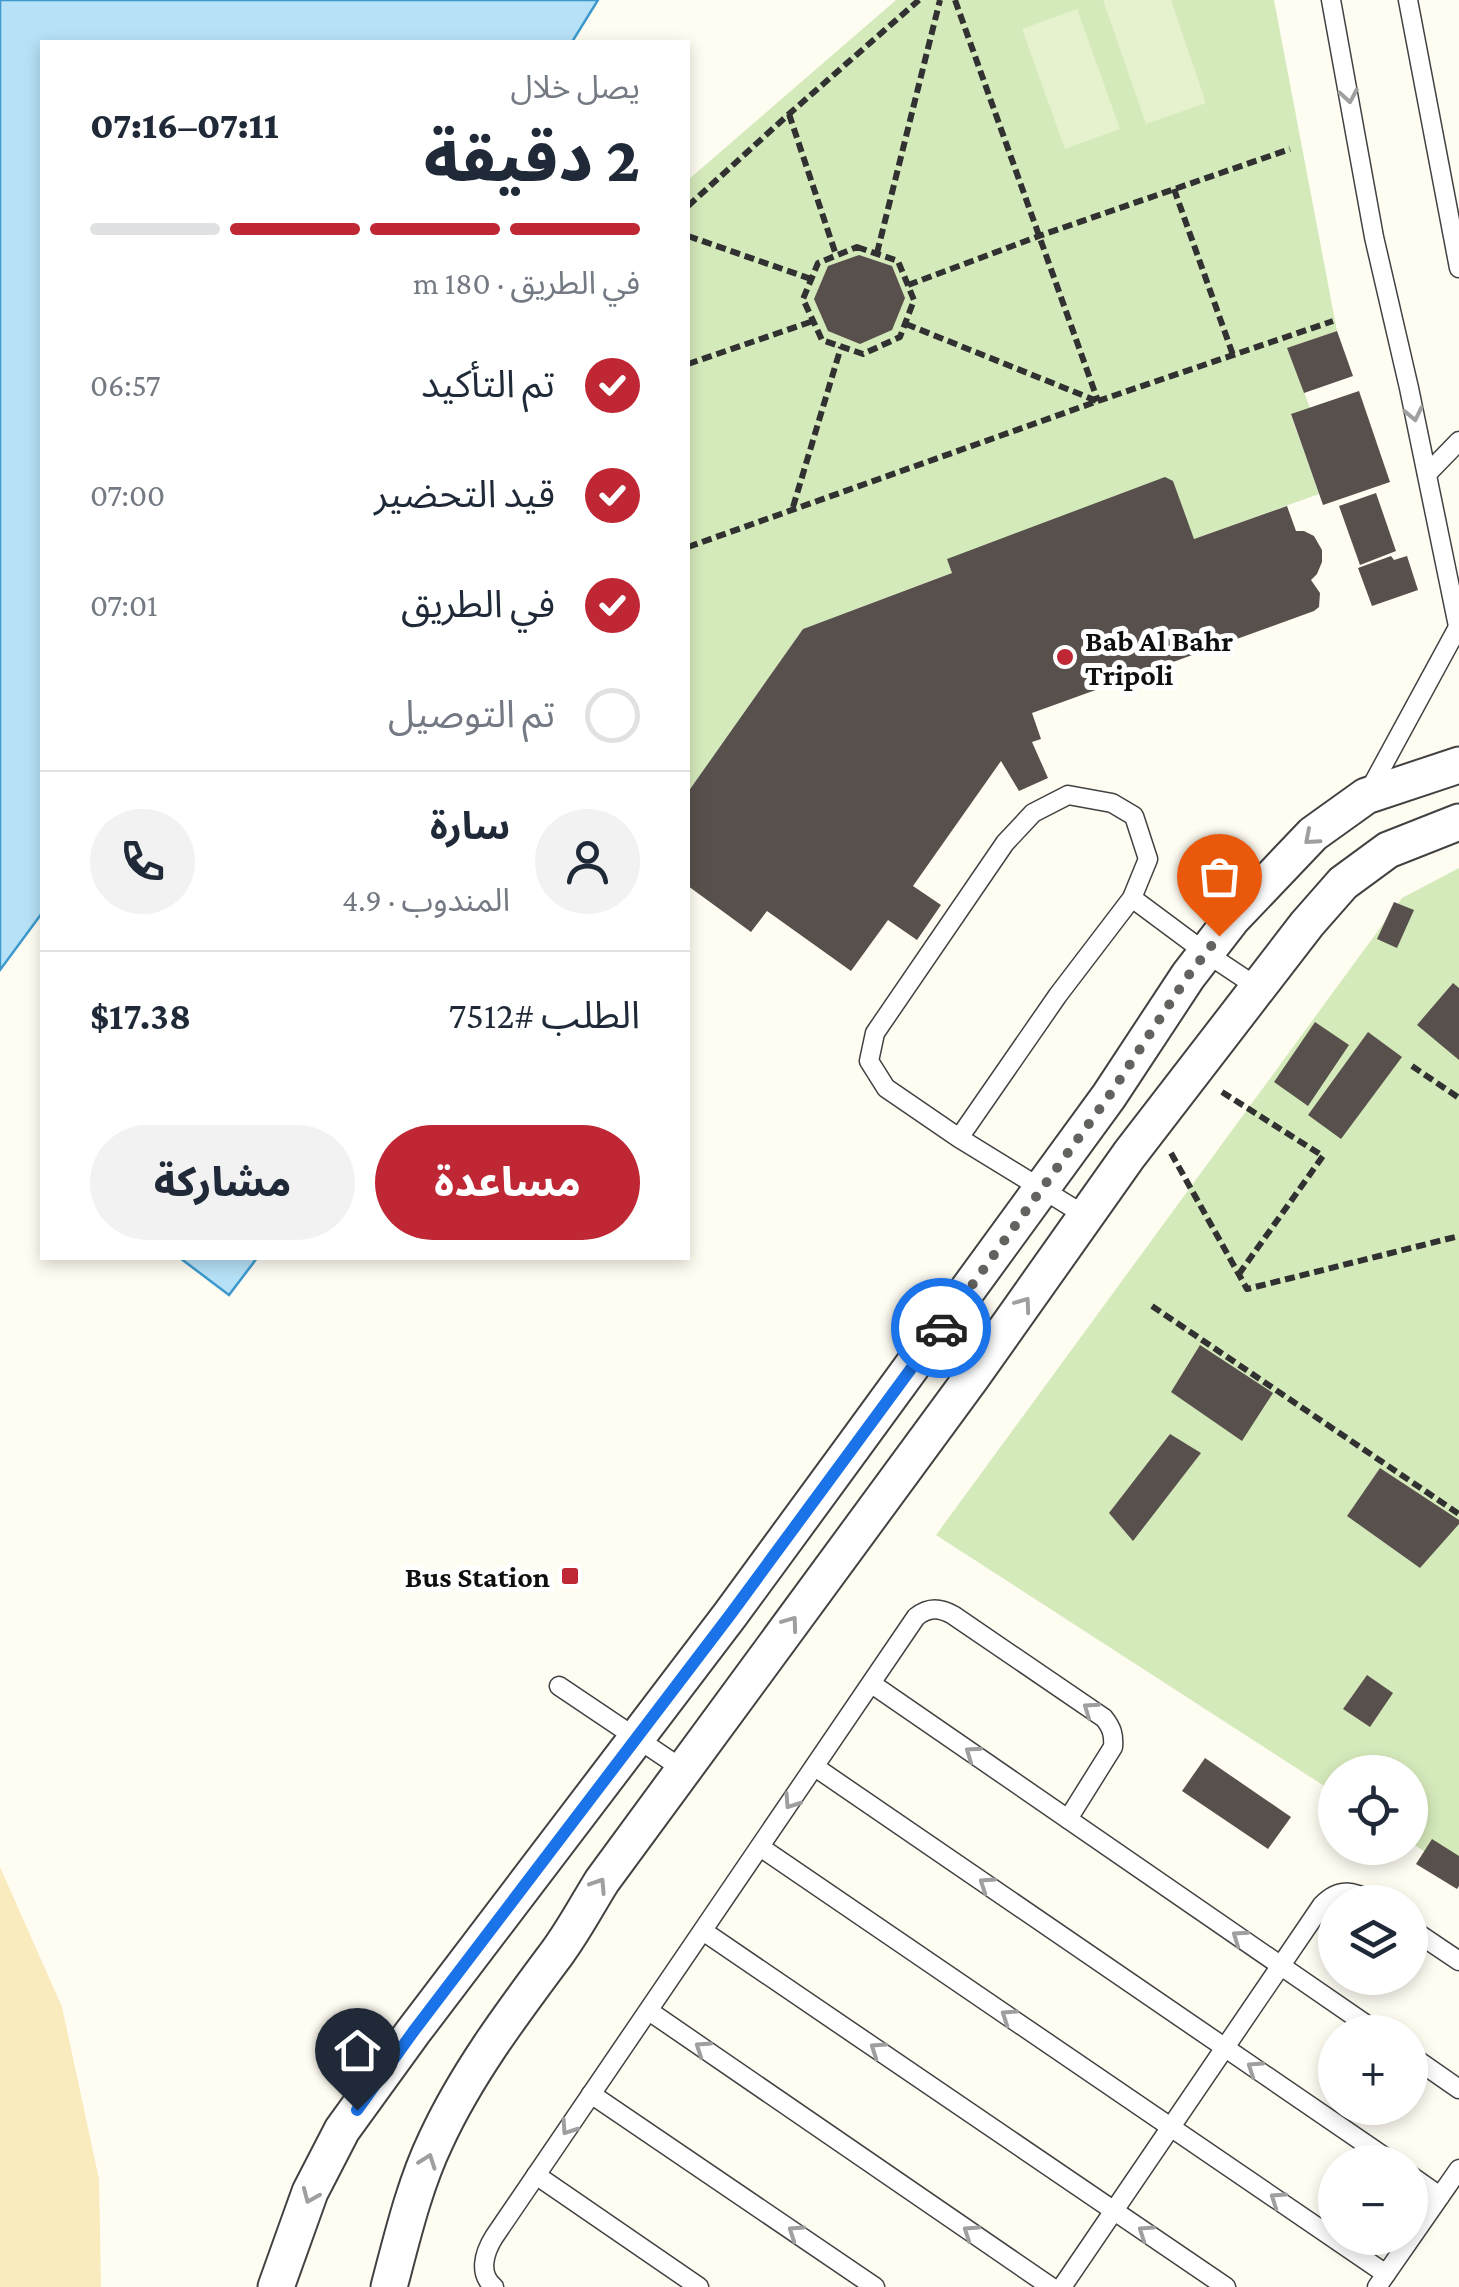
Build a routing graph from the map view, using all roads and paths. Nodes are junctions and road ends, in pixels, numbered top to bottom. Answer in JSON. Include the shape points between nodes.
{"nodes":[{"id":1,"x":919,"y":0,"type":"edge"},
{"id":2,"x":940,"y":0,"type":"edge"},
{"id":3,"x":954,"y":0,"type":"edge"},
{"id":4,"x":1331,"y":0,"type":"edge"},
{"id":5,"x":1408,"y":0,"type":"edge"},
{"id":6,"x":788,"y":114,"type":"junction"},
{"id":7,"x":1290,"y":149,"type":"dead end"},
{"id":8,"x":1174,"y":189,"type":"junction"},
{"id":9,"x":690,"y":204,"type":"edge"},
{"id":10,"x":1039,"y":236,"type":"junction"},
{"id":11,"x":690,"y":237,"type":"edge"},
{"id":12,"x":877,"y":252,"type":"junction"},
{"id":13,"x":836,"y":255,"type":"junction"},
{"id":14,"x":1459,"y":268,"type":"edge"},
{"id":15,"x":812,"y":280,"type":"junction"},
{"id":16,"x":908,"y":285,"type":"junction"},
{"id":17,"x":812,"y":321,"type":"junction"},
{"id":18,"x":1334,"y":322,"type":"dead end"},
{"id":19,"x":906,"y":324,"type":"junction"},
{"id":20,"x":842,"y":348,"type":"junction"},
{"id":21,"x":1233,"y":354,"type":"junction"},
{"id":22,"x":690,"y":363,"type":"edge"},
{"id":23,"x":1098,"y":401,"type":"junction"},
{"id":24,"x":1459,"y":440,"type":"edge"},
{"id":25,"x":1427,"y":474,"type":"junction"},
{"id":26,"x":792,"y":508,"type":"junction"},
{"id":27,"x":690,"y":545,"type":"edge"},
{"id":28,"x":1458,"y":622,"type":"edge"},
{"id":29,"x":1459,"y":765,"type":"edge"},
{"id":30,"x":1366,"y":796,"type":"junction"},
{"id":31,"x":1459,"y":822,"type":"edge"},
{"id":32,"x":1132,"y":898,"type":"junction"},
{"id":33,"x":1206,"y":953,"type":"junction"},
{"id":34,"x":1256,"y":987,"type":"junction"},
{"id":35,"x":1412,"y":1066,"type":"dead end"},
{"id":36,"x":1191,"y":1073,"type":"junction"},
{"id":37,"x":1459,"y":1098,"type":"edge"},
{"id":38,"x":1154,"y":1122,"type":"junction"},
{"id":39,"x":960,"y":1138,"type":"junction"},
{"id":40,"x":1042,"y":1188,"type":"junction"},
{"id":41,"x":1086,"y":1216,"type":"junction"},
{"id":42,"x":1459,"y":1236,"type":"edge"},
{"id":43,"x":1239,"y":1274,"type":"junction"},
{"id":44,"x":1152,"y":1306,"type":"dead end"},
{"id":45,"x":1459,"y":1514,"type":"edge"},
{"id":46,"x":872,"y":1684,"type":"junction"},
{"id":47,"x":560,"y":1686,"type":"dead end"},
{"id":48,"x":636,"y":1738,"type":"junction"},
{"id":49,"x":815,"y":1767,"type":"junction"},
{"id":50,"x":684,"y":1770,"type":"junction"},
{"id":51,"x":1068,"y":1819,"type":"junction"},
{"id":52,"x":760,"y":1847,"type":"junction"},
{"id":53,"x":1318,"y":1914,"type":"edge"},
{"id":54,"x":703,"y":1931,"type":"junction"},
{"id":55,"x":1428,"y":1940,"type":"edge"},
{"id":56,"x":1459,"y":1961,"type":"edge"},
{"id":57,"x":1281,"y":1966,"type":"junction"},
{"id":58,"x":648,"y":2011,"type":"junction"},
{"id":59,"x":1352,"y":2015,"type":"edge"},
{"id":60,"x":1225,"y":2048,"type":"junction"},
{"id":61,"x":1428,"y":2067,"type":"edge"},
{"id":62,"x":1459,"y":2089,"type":"edge"},
{"id":63,"x":591,"y":2094,"type":"junction"},
{"id":64,"x":1171,"y":2127,"type":"junction"},
{"id":65,"x":1367,"y":2145,"type":"edge"},
{"id":66,"x":1459,"y":2169,"type":"edge"},
{"id":67,"x":536,"y":2175,"type":"junction"},
{"id":68,"x":1428,"y":2188,"type":"edge"},
{"id":69,"x":1440,"y":2196,"type":"junction"},
{"id":70,"x":1114,"y":2211,"type":"junction"},
{"id":71,"x":1382,"y":2281,"type":"edge"},
{"id":72,"x":276,"y":2287,"type":"edge"},
{"id":73,"x":389,"y":2287,"type":"edge"},
{"id":74,"x":494,"y":2287,"type":"edge"},
{"id":75,"x":699,"y":2287,"type":"edge"},
{"id":76,"x":876,"y":2287,"type":"edge"},
{"id":77,"x":1051,"y":2287,"type":"edge"},
{"id":78,"x":1062,"y":2287,"type":"edge"},
{"id":79,"x":1226,"y":2287,"type":"edge"}],
"edges":[{"from":1,"to":6,"type":"path"},
{"from":2,"to":12,"type":"path"},
{"from":3,"to":10,"type":"path"},
{"from":4,"to":25,"type":"lane","one_way":true,"via":[[1374,238]]},
{"from":5,"to":14,"type":"lane"},
{"from":6,"to":9,"type":"path"},
{"from":6,"to":13,"type":"path"},
{"from":7,"to":8,"type":"path"},
{"from":8,"to":10,"type":"path"},
{"from":8,"to":21,"type":"path"},
{"from":10,"to":16,"type":"path"},
{"from":10,"to":23,"type":"path"},
{"from":11,"to":15,"type":"path"},
{"from":12,"to":13,"type":"path","via":[[858,246]]},
{"from":12,"to":16,"type":"path","via":[[898,260]]},
{"from":13,"to":15,"type":"path","via":[[818,263]]},
{"from":15,"to":17,"type":"path","via":[[803,299]]},
{"from":16,"to":19,"type":"path","via":[[914,300]]},
{"from":17,"to":20,"type":"path","via":[[822,340]]},
{"from":17,"to":22,"type":"path"},
{"from":18,"to":21,"type":"path"},
{"from":19,"to":20,"type":"path","via":[[900,337],[863,354]]},
{"from":19,"to":23,"type":"path"},
{"from":20,"to":26,"type":"path"},
{"from":21,"to":23,"type":"path"},
{"from":23,"to":26,"type":"path"},
{"from":24,"to":25,"type":"lane"},
{"from":25,"to":28,"type":"lane"},
{"from":26,"to":27,"type":"path"},
{"from":28,"to":30,"type":"lane"},
{"from":29,"to":30,"type":"street"},
{"from":30,"to":33,"type":"street","one_way":true,"via":[[1312,834]]},
{"from":31,"to":34,"type":"street","via":[[1388,850],[1343,883]]},
{"from":32,"to":33,"type":"lane"},
{"from":32,"to":39,"type":"lane"},
{"from":32,"to":39,"type":"lane","via":[[1148,859],[1134,816],[1112,803],[1068,795],[1033,813],[1005,843],[874,1032],[870,1061],[886,1088]]},
{"from":33,"to":34,"type":"lane"},
{"from":33,"to":40,"type":"street"},
{"from":34,"to":36,"type":"street"},
{"from":35,"to":37,"type":"path"},
{"from":36,"to":38,"type":"street"},
{"from":36,"to":43,"type":"path","via":[[1323,1156]]},
{"from":38,"to":41,"type":"street"},
{"from":38,"to":43,"type":"path"},
{"from":39,"to":40,"type":"lane"},
{"from":40,"to":41,"type":"lane"},
{"from":40,"to":48,"type":"street"},
{"from":50,"to":41,"type":"street","one_way":true},
{"from":42,"to":43,"type":"path","via":[[1247,1289]]},
{"from":44,"to":45,"type":"path"},
{"from":46,"to":49,"type":"lane"},
{"from":51,"to":46,"type":"lane","one_way":true},
{"from":51,"to":46,"type":"lane","one_way":true,"via":[[1112,1748],[1114,1736],[1104,1718],[938,1609],[916,1618]]},
{"from":47,"to":48,"type":"lane"},
{"from":48,"to":50,"type":"lane"},
{"from":48,"to":72,"type":"street","one_way":true,"via":[[342,2130],[310,2192]]},
{"from":49,"to":52,"type":"lane","one_way":true},
{"from":60,"to":49,"type":"lane","one_way":true},
{"from":73,"to":50,"type":"street","one_way":true,"via":[[436,2140],[476,2068]]},
{"from":57,"to":51,"type":"lane","one_way":true},
{"from":52,"to":54,"type":"lane"},
{"from":64,"to":52,"type":"lane","one_way":true},
{"from":53,"to":57,"type":"lane"},
{"from":54,"to":58,"type":"lane"},
{"from":70,"to":54,"type":"lane","one_way":true},
{"from":55,"to":56,"type":"lane"},
{"from":57,"to":59,"type":"lane"},
{"from":57,"to":60,"type":"lane"},
{"from":58,"to":63,"type":"lane"},
{"from":77,"to":58,"type":"lane","one_way":true},
{"from":60,"to":64,"type":"lane"},
{"from":65,"to":60,"type":"lane","one_way":true},
{"from":61,"to":62,"type":"lane"},
{"from":63,"to":67,"type":"lane","one_way":true},
{"from":76,"to":63,"type":"lane","one_way":true},
{"from":64,"to":70,"type":"lane"},
{"from":71,"to":64,"type":"lane","one_way":true},
{"from":66,"to":69,"type":"lane"},
{"from":67,"to":74,"type":"lane","via":[[486,2250],[485,2273]]},
{"from":67,"to":75,"type":"lane"},
{"from":68,"to":69,"type":"lane"},
{"from":69,"to":71,"type":"lane"},
{"from":70,"to":78,"type":"lane"},
{"from":79,"to":70,"type":"lane","one_way":true}]}
